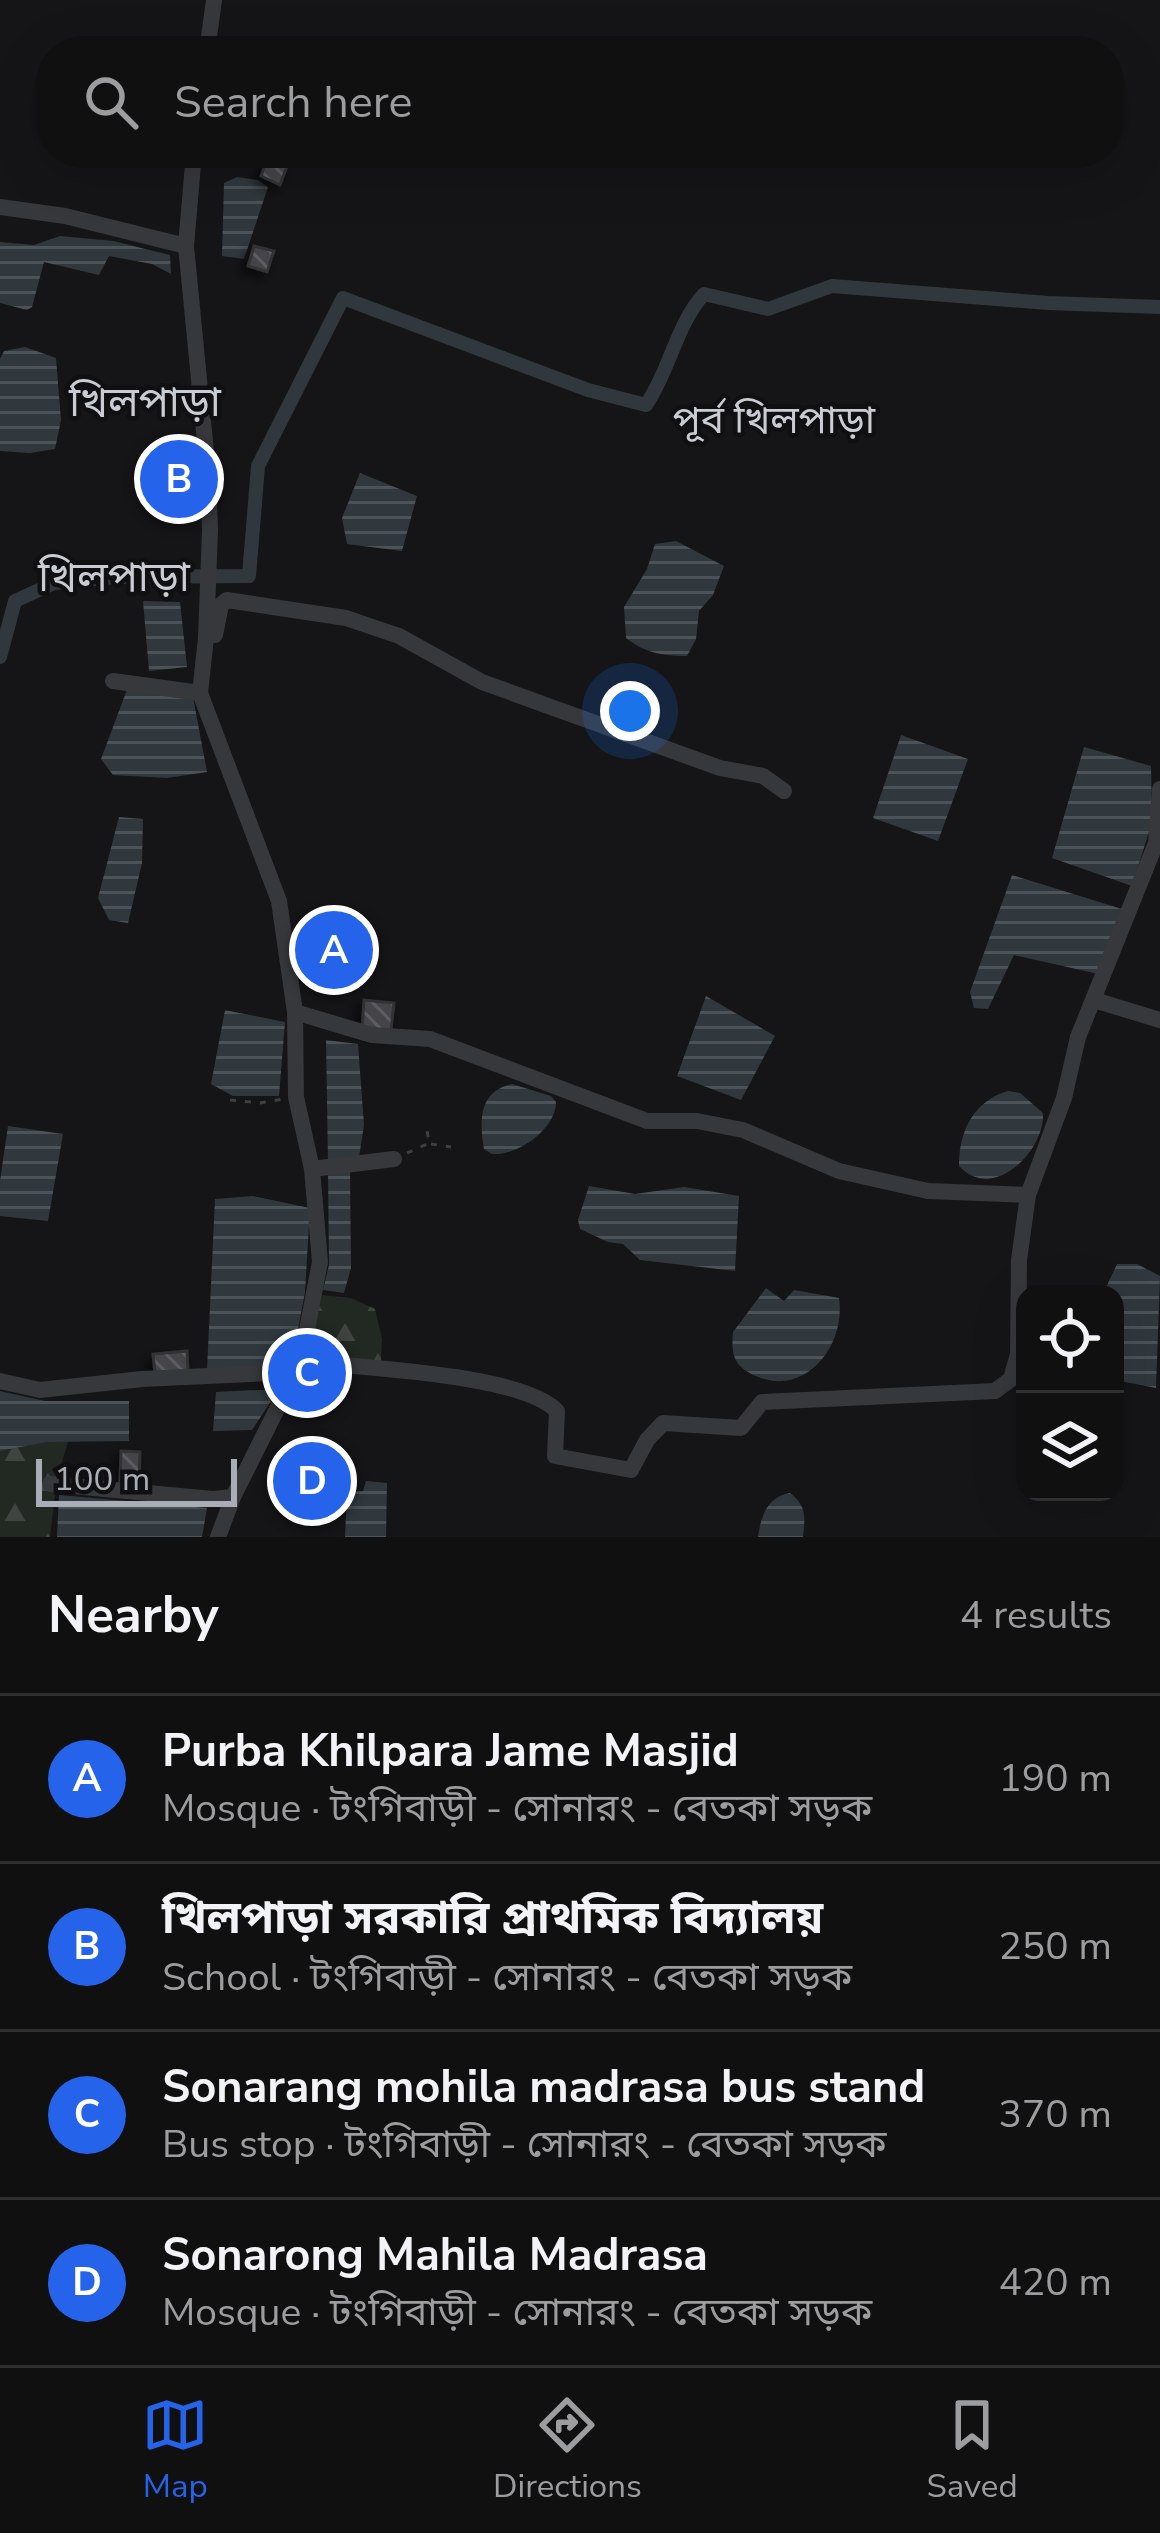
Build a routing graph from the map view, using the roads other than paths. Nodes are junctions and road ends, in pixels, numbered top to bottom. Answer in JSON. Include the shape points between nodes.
{"nodes":[{"id":1,"x":214,"y":0,"type":"edge"},
{"id":2,"x":209,"y":36,"type":"edge"},
{"id":3,"x":193,"y":168,"type":"edge"},
{"id":4,"x":0,"y":207,"type":"edge"},
{"id":5,"x":186,"y":246,"type":"junction"},
{"id":6,"x":205,"y":647,"type":"junction"},
{"id":7,"x":112,"y":682,"type":"dead end"},
{"id":8,"x":200,"y":693,"type":"junction"},
{"id":9,"x":1160,"y":789,"type":"edge"},
{"id":10,"x":784,"y":791,"type":"dead end"},
{"id":11,"x":1094,"y":1000,"type":"junction"},
{"id":12,"x":295,"y":1012,"type":"junction"},
{"id":13,"x":1160,"y":1020,"type":"edge"},
{"id":14,"x":394,"y":1159,"type":"road end"},
{"id":15,"x":312,"y":1169,"type":"junction"},
{"id":16,"x":1028,"y":1195,"type":"junction"},
{"id":17,"x":298,"y":1367,"type":"junction"},
{"id":18,"x":0,"y":1381,"type":"edge"},
{"id":19,"x":50,"y":1484,"type":"dead end"},
{"id":20,"x":233,"y":1497,"type":"junction"},
{"id":21,"x":218,"y":1537,"type":"edge"}],
"edges":[{"from":1,"to":2,"type":"street"},
{"from":3,"to":5,"type":"street"},
{"from":4,"to":5,"type":"street"},
{"from":5,"to":6,"type":"street","via":[[208,472]]},
{"from":6,"to":8,"type":"street"},
{"from":6,"to":10,"type":"street","via":[[227,600],[346,618],[399,636],[482,682],[720,768],[763,776]]},
{"from":7,"to":8,"type":"street"},
{"from":8,"to":12,"type":"street","via":[[280,901]]},
{"from":9,"to":11,"type":"street","via":[[1156,843]]},
{"from":11,"to":13,"type":"street"},
{"from":11,"to":16,"type":"street"},
{"from":12,"to":15,"type":"street","via":[[296,1097]]},
{"from":12,"to":16,"type":"street","via":[[372,1035],[430,1039],[647,1120],[742,1130],[838,1172],[928,1191]]},
{"from":14,"to":15,"type":"street"},
{"from":15,"to":17,"type":"street","via":[[320,1262]]},
{"from":16,"to":17,"type":"street","via":[[1018,1354],[1012,1378],[995,1391],[762,1402],[741,1428],[663,1423],[631,1470],[555,1456],[557,1411],[526,1393]]},
{"from":17,"to":18,"type":"street","via":[[40,1390]]},
{"from":17,"to":20,"type":"street"},
{"from":19,"to":20,"type":"street"},
{"from":20,"to":21,"type":"street"}]}
